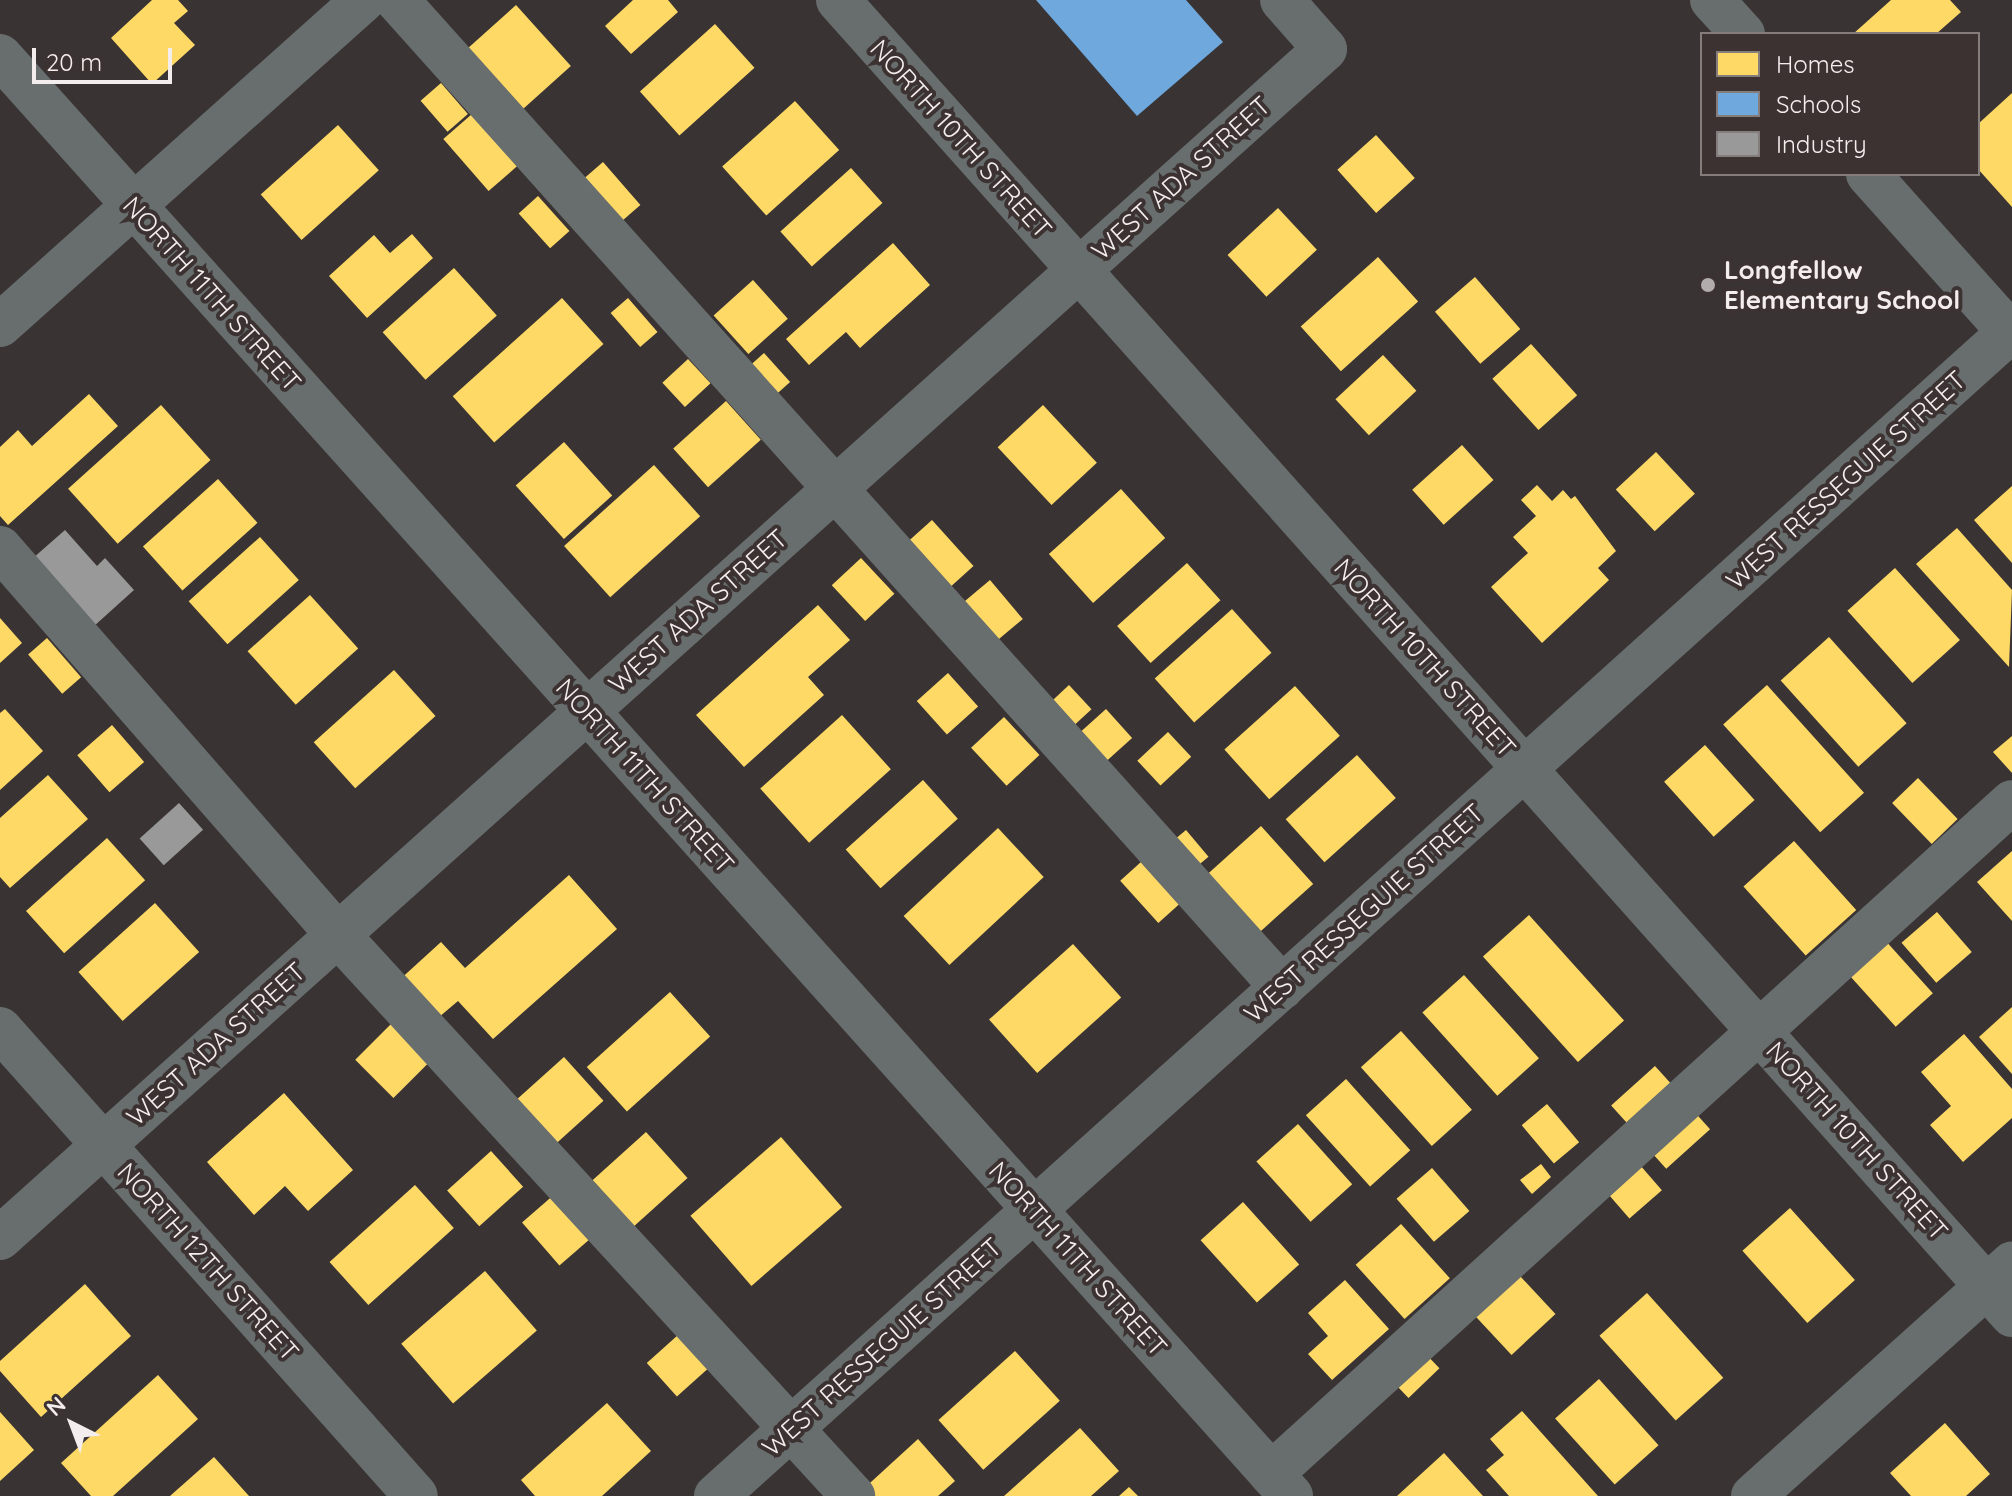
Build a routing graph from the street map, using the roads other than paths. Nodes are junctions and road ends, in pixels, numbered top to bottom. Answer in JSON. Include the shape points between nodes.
{"nodes":[{"id":1,"x":363,"y":0,"type":"edge"},
{"id":2,"x":397,"y":0,"type":"edge"},
{"id":3,"x":838,"y":0,"type":"edge"},
{"id":4,"x":1282,"y":0,"type":"edge"},
{"id":5,"x":1712,"y":0,"type":"edge"},
{"id":6,"x":1741,"y":32,"type":"edge"},
{"id":7,"x":0,"y":56,"type":"edge"},
{"id":8,"x":1870,"y":176,"type":"edge"},
{"id":9,"x":133,"y":206,"type":"junction"},
{"id":10,"x":1079,"y":270,"type":"junction"},
{"id":11,"x":0,"y":325,"type":"edge"},
{"id":12,"x":2011,"y":333,"type":"edge"},
{"id":13,"x":835,"y":489,"type":"junction"},
{"id":14,"x":0,"y":548,"type":"edge"},
{"id":15,"x":587,"y":711,"type":"junction"},
{"id":16,"x":1524,"y":769,"type":"junction"},
{"id":17,"x":2012,"y":802,"type":"edge"},
{"id":18,"x":338,"y":935,"type":"junction"},
{"id":19,"x":1282,"y":987,"type":"junction"},
{"id":20,"x":0,"y":1029,"type":"edge"},
{"id":21,"x":1758,"y":1030,"type":"junction"},
{"id":22,"x":103,"y":1145,"type":"junction"},
{"id":23,"x":1034,"y":1210,"type":"junction"},
{"id":24,"x":0,"y":1238,"type":"edge"},
{"id":25,"x":2004,"y":1289,"type":"edge"},
{"id":26,"x":791,"y":1429,"type":"junction"},
{"id":27,"x":1281,"y":1485,"type":"edge"},
{"id":28,"x":416,"y":1496,"type":"edge"},
{"id":29,"x":716,"y":1496,"type":"edge"},
{"id":30,"x":853,"y":1496,"type":"edge"},
{"id":31,"x":1753,"y":1496,"type":"edge"}],
"edges":[{"from":1,"to":9,"type":"street"},
{"from":2,"to":13,"type":"street"},
{"from":3,"to":10,"type":"street","name":"NORTH 10TH STREET"},
{"from":4,"to":10,"type":"street","name":"WEST ADA STREET","via":[[1325,49]]},
{"from":5,"to":6,"type":"street"},
{"from":7,"to":9,"type":"street","name":"NORTH 11TH STREET"},
{"from":8,"to":12,"type":"street"},
{"from":9,"to":11,"type":"street"},
{"from":9,"to":15,"type":"street","name":"NORTH 11TH STREET"},
{"from":10,"to":13,"type":"street","name":"WEST ADA STREET"},
{"from":10,"to":16,"type":"street","name":"NORTH 10TH STREET"},
{"from":12,"to":16,"type":"street","name":"WEST RESSEGUIE STREET"},
{"from":13,"to":15,"type":"street","name":"WEST ADA STREET"},
{"from":13,"to":19,"type":"street"},
{"from":14,"to":18,"type":"street"},
{"from":15,"to":18,"type":"street","name":"WEST ADA STREET"},
{"from":15,"to":23,"type":"street","name":"NORTH 11TH STREET"},
{"from":16,"to":19,"type":"street","name":"WEST RESSEGUIE STREET"},
{"from":16,"to":21,"type":"street","name":"NORTH 10TH STREET"},
{"from":17,"to":21,"type":"street"},
{"from":18,"to":22,"type":"street","name":"WEST ADA STREET"},
{"from":18,"to":26,"type":"street"},
{"from":19,"to":23,"type":"street","name":"WEST RESSEGUIE STREET"},
{"from":20,"to":22,"type":"street","name":"NORTH 12TH STREET"},
{"from":21,"to":25,"type":"street","name":"NORTH 10TH STREET"},
{"from":21,"to":27,"type":"street"},
{"from":22,"to":24,"type":"street","name":"WEST ADA STREET"},
{"from":22,"to":28,"type":"street","name":"NORTH 12TH STREET"},
{"from":23,"to":26,"type":"street","name":"WEST RESSEGUIE STREET"},
{"from":23,"to":27,"type":"street","name":"NORTH 11TH STREET"},
{"from":25,"to":31,"type":"street"},
{"from":26,"to":29,"type":"street","name":"WEST RESSEGUIE STREET"},
{"from":26,"to":30,"type":"street"}]}
